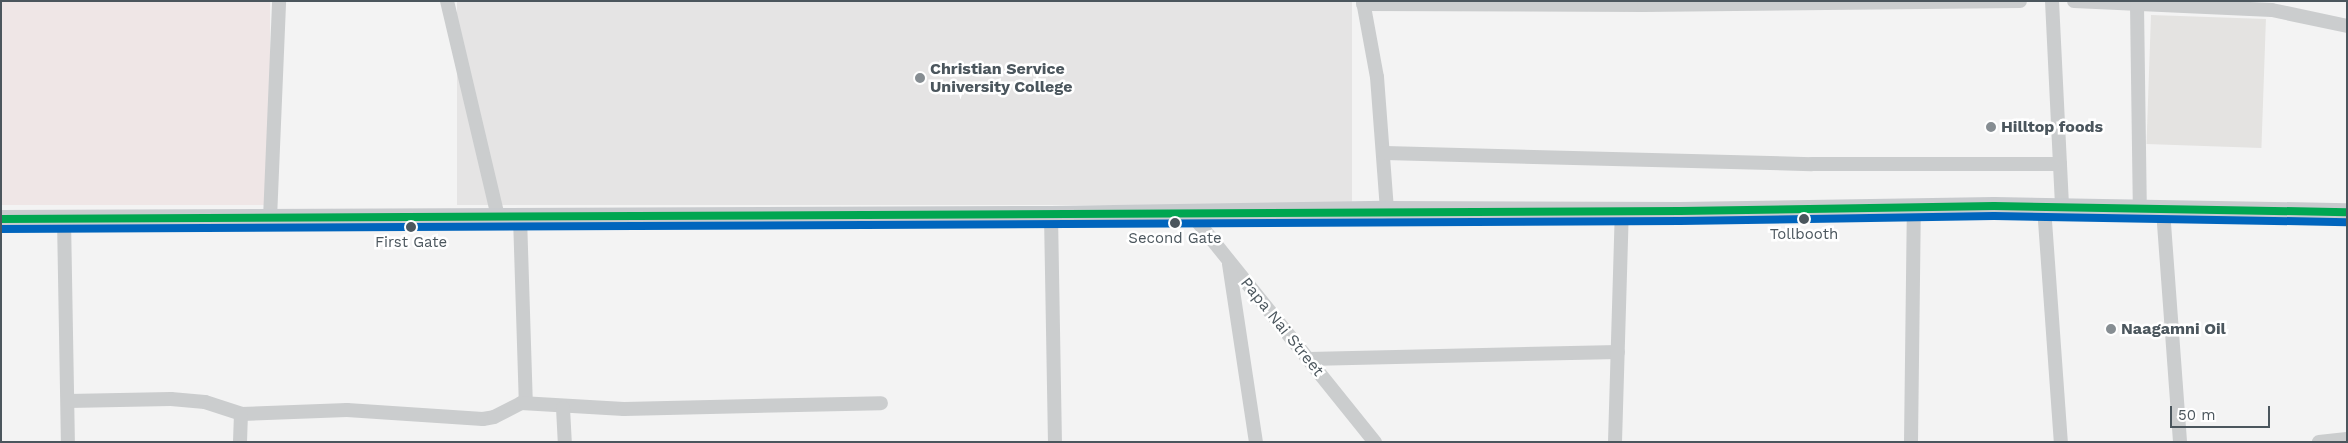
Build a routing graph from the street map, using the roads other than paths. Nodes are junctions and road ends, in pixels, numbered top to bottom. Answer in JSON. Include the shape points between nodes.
{"nodes":[{"id":1,"x":279,"y":1,"type":"edge"},
{"id":2,"x":447,"y":1,"type":"edge"},
{"id":3,"x":2020,"y":1,"type":"edge"},
{"id":4,"x":2052,"y":1,"type":"edge"},
{"id":5,"x":2074,"y":1,"type":"edge"},
{"id":6,"x":2285,"y":1,"type":"edge"},
{"id":7,"x":1363,"y":3,"type":"edge"},
{"id":8,"x":2137,"y":5,"type":"junction"},
{"id":9,"x":2272,"y":10,"type":"junction"},
{"id":10,"x":2347,"y":26,"type":"edge"},
{"id":11,"x":1385,"y":153,"type":"junction"},
{"id":12,"x":2060,"y":164,"type":"junction"},
{"id":13,"x":2044,"y":207,"type":"junction"},
{"id":14,"x":1914,"y":208,"type":"junction"},
{"id":15,"x":2062,"y":208,"type":"junction"},
{"id":16,"x":1387,"y":210,"type":"junction"},
{"id":17,"x":1622,"y":210,"type":"junction"},
{"id":18,"x":2140,"y":210,"type":"junction"},
{"id":19,"x":2163,"y":210,"type":"junction"},
{"id":20,"x":1189,"y":211,"type":"junction"},
{"id":21,"x":2347,"y":212,"type":"edge"},
{"id":22,"x":1051,"y":215,"type":"junction"},
{"id":23,"x":498,"y":216,"type":"junction"},
{"id":24,"x":520,"y":217,"type":"junction"},
{"id":25,"x":1,"y":219,"type":"edge"},
{"id":26,"x":64,"y":219,"type":"junction"},
{"id":27,"x":270,"y":219,"type":"junction"},
{"id":28,"x":1229,"y":260,"type":"junction"},
{"id":29,"x":1618,"y":352,"type":"junction"},
{"id":30,"x":1309,"y":359,"type":"junction"},
{"id":31,"x":68,"y":401,"type":"junction"},
{"id":32,"x":526,"y":403,"type":"junction"},
{"id":33,"x":881,"y":403,"type":"dead end"},
{"id":34,"x":563,"y":408,"type":"junction"},
{"id":35,"x":241,"y":414,"type":"junction"},
{"id":36,"x":2347,"y":439,"type":"edge"},
{"id":37,"x":68,"y":442,"type":"edge"},
{"id":38,"x":240,"y":442,"type":"edge"},
{"id":39,"x":565,"y":442,"type":"edge"},
{"id":40,"x":1055,"y":442,"type":"edge"},
{"id":41,"x":1256,"y":442,"type":"edge"},
{"id":42,"x":1375,"y":442,"type":"edge"},
{"id":43,"x":1615,"y":442,"type":"edge"},
{"id":44,"x":1911,"y":442,"type":"edge"},
{"id":45,"x":2061,"y":442,"type":"edge"},
{"id":46,"x":2180,"y":442,"type":"edge"},
{"id":47,"x":2319,"y":442,"type":"edge"}],
"edges":[{"from":1,"to":27,"type":"street"},
{"from":2,"to":23,"type":"street"},
{"from":3,"to":7,"type":"street","via":[[1644,6]]},
{"from":4,"to":12,"type":"street"},
{"from":5,"to":8,"type":"street"},
{"from":6,"to":9,"type":"street"},
{"from":7,"to":11,"type":"street"},
{"from":8,"to":9,"type":"street"},
{"from":8,"to":18,"type":"street"},
{"from":9,"to":10,"type":"street"},
{"from":11,"to":12,"type":"street","via":[[1812,164]]},
{"from":11,"to":16,"type":"street"},
{"from":12,"to":15,"type":"street"},
{"from":13,"to":14,"type":"main road"},
{"from":13,"to":15,"type":"main road"},
{"from":13,"to":45,"type":"street"},
{"from":14,"to":17,"type":"main road"},
{"from":14,"to":44,"type":"street"},
{"from":15,"to":18,"type":"main road"},
{"from":16,"to":17,"type":"main road"},
{"from":16,"to":20,"type":"main road"},
{"from":17,"to":29,"type":"street"},
{"from":18,"to":19,"type":"main road"},
{"from":19,"to":21,"type":"main road"},
{"from":19,"to":46,"type":"street"},
{"from":20,"to":22,"type":"main road"},
{"from":20,"to":28,"type":"street","name":"Papa Nai Street"},
{"from":22,"to":24,"type":"main road"},
{"from":22,"to":40,"type":"street"},
{"from":23,"to":24,"type":"main road"},
{"from":23,"to":27,"type":"main road"},
{"from":24,"to":32,"type":"street"},
{"from":25,"to":26,"type":"main road"},
{"from":26,"to":27,"type":"main road"},
{"from":26,"to":31,"type":"street"},
{"from":28,"to":30,"type":"street","name":"Papa Nai Street"},
{"from":28,"to":41,"type":"street"},
{"from":29,"to":30,"type":"street"},
{"from":29,"to":43,"type":"street"},
{"from":30,"to":42,"type":"street","name":"Papa Nai Street"},
{"from":31,"to":35,"type":"street","via":[[171,399],[205,402]]},
{"from":31,"to":37,"type":"street"},
{"from":32,"to":34,"type":"street"},
{"from":32,"to":35,"type":"street","via":[[484,419],[347,410]]},
{"from":33,"to":34,"type":"street","via":[[676,409]]},
{"from":34,"to":39,"type":"street"},
{"from":35,"to":38,"type":"street"},
{"from":36,"to":47,"type":"street"}]}
